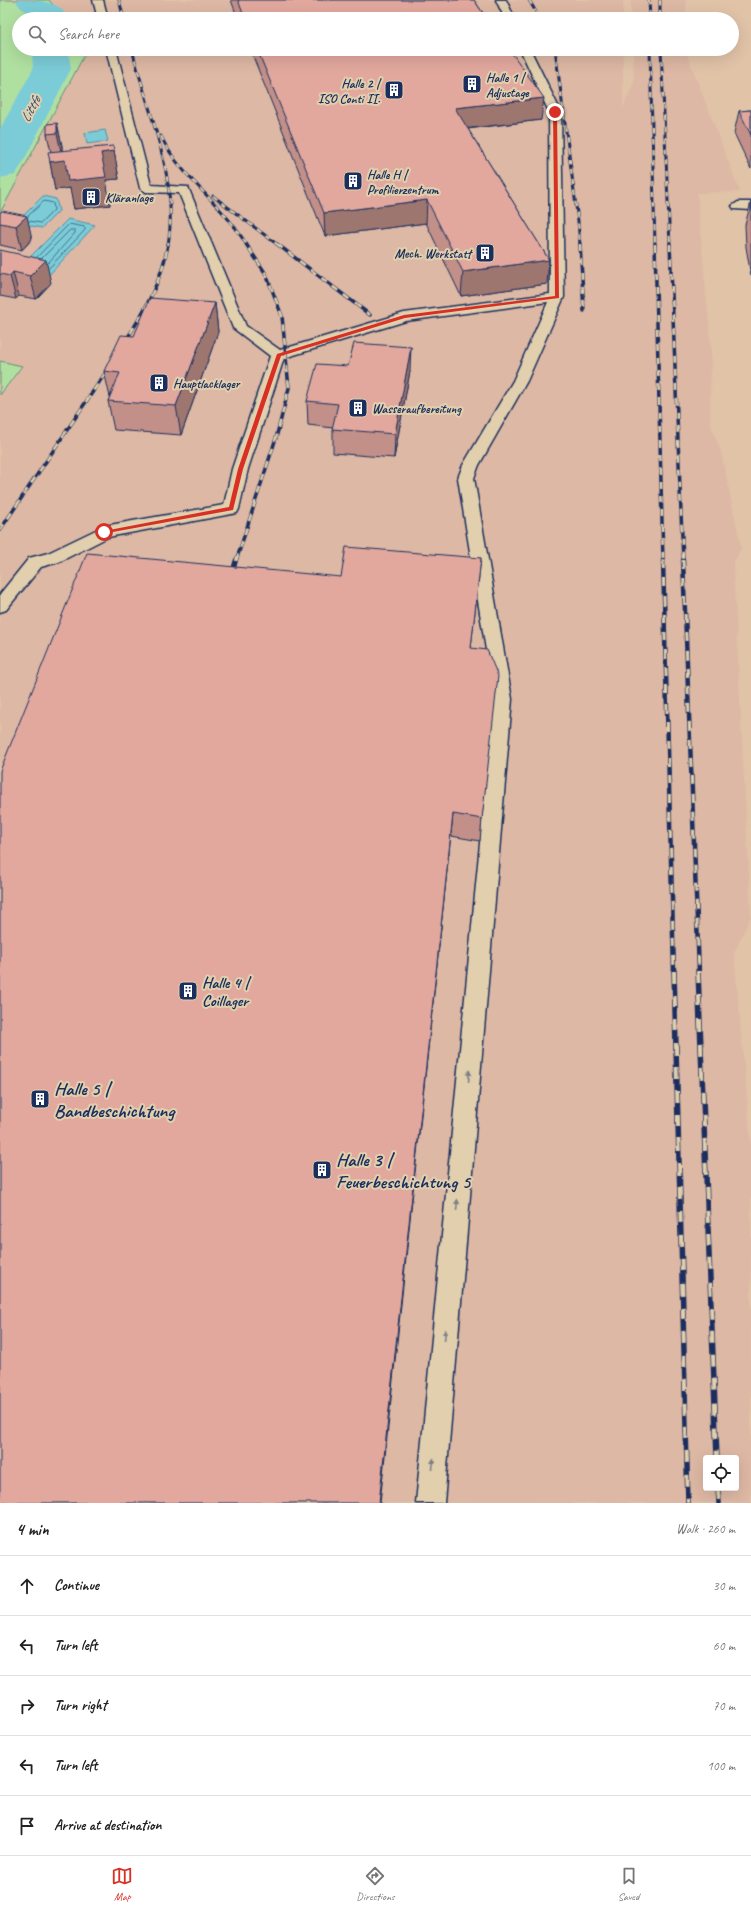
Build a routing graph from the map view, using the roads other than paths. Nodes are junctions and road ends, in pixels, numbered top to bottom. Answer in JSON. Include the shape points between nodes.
{"nodes":[{"id":1,"x":98,"y":0,"type":"edge"},
{"id":2,"x":501,"y":0,"type":"edge"},
{"id":3,"x":101,"y":12,"type":"edge"},
{"id":4,"x":507,"y":12,"type":"edge"},
{"id":5,"x":113,"y":56,"type":"edge"},
{"id":6,"x":528,"y":56,"type":"edge"},
{"id":7,"x":738,"y":206,"type":"dead end"},
{"id":8,"x":751,"y":206,"type":"edge"},
{"id":9,"x":557,"y":297,"type":"junction"},
{"id":10,"x":278,"y":355,"type":"junction"},
{"id":11,"x":0,"y":606,"type":"edge"},
{"id":12,"x":430,"y":1503,"type":"edge"}],
"edges":[{"from":1,"to":3,"type":"lane"},
{"from":2,"to":4,"type":"lane"},
{"from":5,"to":10,"type":"lane","via":[[146,188],[184,190],[240,328]]},
{"from":6,"to":9,"type":"lane","via":[[555,112]]},
{"from":7,"to":8,"type":"lane"},
{"from":9,"to":10,"type":"lane","via":[[404,317]]},
{"from":12,"to":9,"type":"lane","one_way":true,"via":[[503,699],[466,478],[520,381]]},
{"from":10,"to":11,"type":"lane","via":[[240,469],[232,509],[104,532],[53,558],[34,562]]}]}
